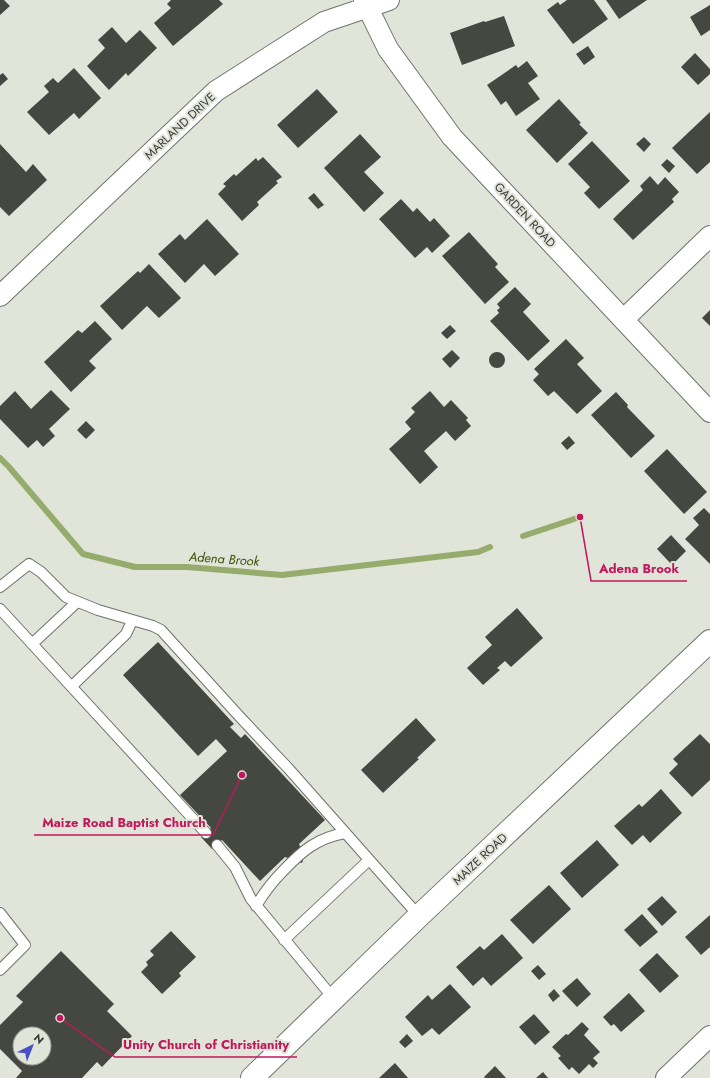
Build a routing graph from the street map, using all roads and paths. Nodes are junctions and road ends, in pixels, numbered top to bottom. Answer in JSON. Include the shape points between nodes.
{"nodes":[{"id":1,"x":389,"y":0,"type":"edge"},
{"id":2,"x":366,"y":3,"type":"edge"},
{"id":3,"x":710,"y":236,"type":"edge"},
{"id":4,"x":0,"y":296,"type":"edge"},
{"id":5,"x":624,"y":319,"type":"junction"},
{"id":6,"x":710,"y":412,"type":"edge"},
{"id":7,"x":0,"y":587,"type":"edge"},
{"id":8,"x":77,"y":602,"type":"junction"},
{"id":9,"x":0,"y":609,"type":"edge"},
{"id":10,"x":132,"y":621,"type":"junction"},
{"id":11,"x":710,"y":641,"type":"edge"},
{"id":12,"x":32,"y":644,"type":"junction"},
{"id":13,"x":72,"y":686,"type":"junction"},
{"id":14,"x":206,"y":833,"type":"dead end"},
{"id":15,"x":345,"y":833,"type":"junction"},
{"id":16,"x":217,"y":845,"type":"dead end"},
{"id":17,"x":369,"y":860,"type":"junction"},
{"id":18,"x":256,"y":906,"type":"junction"},
{"id":19,"x":0,"y":913,"type":"edge"},
{"id":20,"x":419,"y":916,"type":"junction"},
{"id":21,"x":284,"y":940,"type":"junction"},
{"id":22,"x":0,"y":970,"type":"edge"},
{"id":23,"x":334,"y":999,"type":"junction"},
{"id":24,"x":710,"y":1036,"type":"edge"},
{"id":25,"x":260,"y":1075,"type":"edge"},
{"id":26,"x":666,"y":1078,"type":"edge"}],
"edges":[{"from":1,"to":2,"type":"street","name":"MARLAND DRIVE"},
{"from":2,"to":4,"type":"street","name":"MARLAND DRIVE","via":[[324,22],[216,91]]},
{"from":2,"to":5,"type":"street","name":"GARDEN ROAD","via":[[388,49],[452,137]]},
{"from":3,"to":5,"type":"street"},
{"from":5,"to":6,"type":"street","name":"GARDEN ROAD"},
{"from":7,"to":8,"type":"lane","via":[[29,564],[41,572],[66,597]]},
{"from":8,"to":10,"type":"lane"},
{"from":8,"to":12,"type":"lane"},
{"from":9,"to":12,"type":"lane"},
{"from":10,"to":13,"type":"lane","via":[[126,634]]},
{"from":10,"to":15,"type":"lane","via":[[161,630]]},
{"from":11,"to":20,"type":"street","name":"MAIZE ROAD"},
{"from":12,"to":13,"type":"lane"},
{"from":13,"to":14,"type":"lane"},
{"from":15,"to":17,"type":"lane"},
{"from":15,"to":18,"type":"lane","via":[[317,842],[302,852],[266,890]]},
{"from":16,"to":18,"type":"lane","via":[[235,867]]},
{"from":17,"to":20,"type":"lane"},
{"from":17,"to":21,"type":"lane"},
{"from":18,"to":21,"type":"lane"},
{"from":19,"to":22,"type":"lane","via":[[25,945]]},
{"from":20,"to":23,"type":"street","name":"MAIZE ROAD"},
{"from":21,"to":23,"type":"lane"},
{"from":23,"to":25,"type":"street","name":"MAIZE ROAD"},
{"from":24,"to":26,"type":"street"}]}
